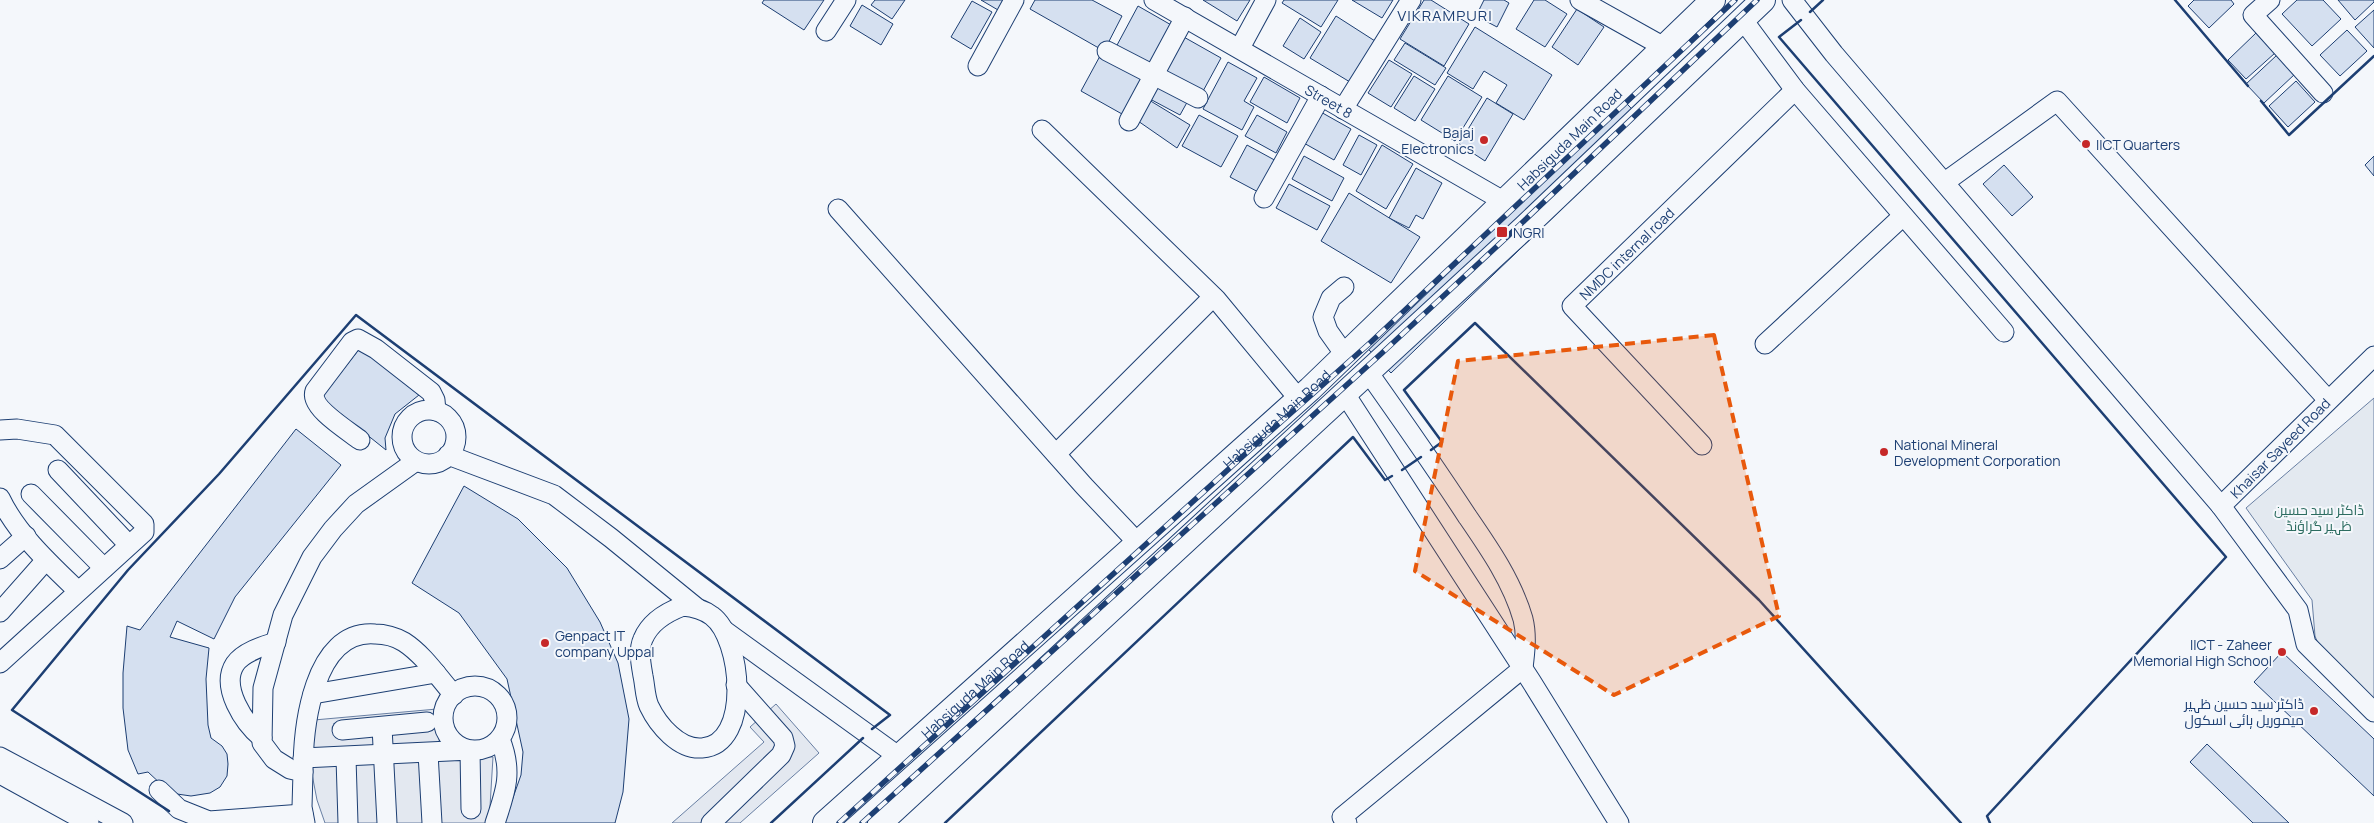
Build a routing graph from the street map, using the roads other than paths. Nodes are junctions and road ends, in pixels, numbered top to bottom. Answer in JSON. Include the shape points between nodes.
{"nodes":[{"id":1,"x":846,"y":0,"type":"edge"},
{"id":2,"x":1014,"y":0,"type":"edge"},
{"id":3,"x":1154,"y":0,"type":"edge"},
{"id":4,"x":1266,"y":0,"type":"edge"},
{"id":5,"x":1411,"y":0,"type":"edge"},
{"id":6,"x":1580,"y":0,"type":"edge"},
{"id":7,"x":1714,"y":0,"type":"edge"},
{"id":8,"x":1763,"y":0,"type":"edge"},
{"id":9,"x":1792,"y":0,"type":"edge"},
{"id":10,"x":2270,"y":0,"type":"edge"},
{"id":11,"x":1185,"y":17,"type":"junction"},
{"id":12,"x":1743,"y":20,"type":"junction"},
{"id":13,"x":826,"y":32,"type":"dead end"},
{"id":14,"x":1664,"y":47,"type":"junction"},
{"id":15,"x":1240,"y":48,"type":"junction"},
{"id":16,"x":1108,"y":51,"type":"dead end"},
{"id":17,"x":978,"y":66,"type":"dead end"},
{"id":18,"x":1156,"y":75,"type":"junction"},
{"id":19,"x":1795,"y":90,"type":"junction"},
{"id":20,"x":2323,"y":93,"type":"dead end"},
{"id":21,"x":1321,"y":96,"type":"junction"},
{"id":22,"x":1198,"y":98,"type":"dead end"},
{"id":23,"x":1343,"y":108,"type":"junction"},
{"id":24,"x":1129,"y":121,"type":"dead end"},
{"id":25,"x":1042,"y":130,"type":"dead end"},
{"id":26,"x":1945,"y":182,"type":"junction"},
{"id":27,"x":1264,"y":198,"type":"dead end"},
{"id":28,"x":1505,"y":202,"type":"junction"},
{"id":29,"x":838,"y":209,"type":"dead end"},
{"id":30,"x":1904,"y":216,"type":"junction"},
{"id":31,"x":1344,"y":287,"type":"dead end"},
{"id":32,"x":1213,"y":297,"type":"junction"},
{"id":33,"x":2004,"y":332,"type":"dead end"},
{"id":34,"x":1764,"y":344,"type":"dead end"},
{"id":35,"x":1345,"y":355,"type":"junction"},
{"id":36,"x":2374,"y":356,"type":"edge"},
{"id":37,"x":1368,"y":372,"type":"junction"},
{"id":38,"x":1345,"y":394,"type":"junction"},
{"id":39,"x":1298,"y":398,"type":"junction"},
{"id":40,"x":2328,"y":400,"type":"junction"},
{"id":41,"x":436,"y":411,"type":"junction"},
{"id":42,"x":0,"y":430,"type":"edge"},
{"id":43,"x":360,"y":440,"type":"dead end"},
{"id":44,"x":1702,"y":445,"type":"dead end"},
{"id":45,"x":1056,"y":454,"type":"junction"},
{"id":46,"x":448,"y":455,"type":"junction"},
{"id":47,"x":416,"y":461,"type":"junction"},
{"id":48,"x":58,"y":470,"type":"dead end"},
{"id":49,"x":31,"y":494,"type":"dead end"},
{"id":50,"x":0,"y":498,"type":"edge"},
{"id":51,"x":2221,"y":506,"type":"junction"},
{"id":52,"x":26,"y":536,"type":"junction"},
{"id":53,"x":1137,"y":542,"type":"junction"},
{"id":54,"x":128,"y":544,"type":"junction"},
{"id":55,"x":0,"y":559,"type":"edge"},
{"id":56,"x":46,"y":560,"type":"junction"},
{"id":57,"x":104,"y":568,"type":"junction"},
{"id":58,"x":78,"y":591,"type":"junction"},
{"id":59,"x":697,"y":608,"type":"junction"},
{"id":60,"x":0,"y":612,"type":"edge"},
{"id":61,"x":725,"y":631,"type":"junction"},
{"id":62,"x":276,"y":642,"type":"junction"},
{"id":63,"x":0,"y":663,"type":"edge"},
{"id":64,"x":1523,"y":668,"type":"junction"},
{"id":65,"x":436,"y":674,"type":"junction"},
{"id":66,"x":736,"y":686,"type":"junction"},
{"id":67,"x":313,"y":694,"type":"junction"},
{"id":68,"x":454,"y":695,"type":"junction"},
{"id":69,"x":2374,"y":712,"type":"edge"},
{"id":70,"x":427,"y":722,"type":"dead end"},
{"id":71,"x":382,"y":726,"type":"junction"},
{"id":72,"x":342,"y":730,"type":"dead end"},
{"id":73,"x":262,"y":738,"type":"junction"},
{"id":74,"x":500,"y":739,"type":"junction"},
{"id":75,"x":470,"y":750,"type":"junction"},
{"id":76,"x":903,"y":751,"type":"junction"},
{"id":77,"x":428,"y":753,"type":"junction"},
{"id":78,"x":384,"y":755,"type":"junction"},
{"id":79,"x":0,"y":757,"type":"edge"},
{"id":80,"x":346,"y":758,"type":"junction"},
{"id":81,"x":303,"y":765,"type":"junction"},
{"id":82,"x":931,"y":778,"type":"junction"},
{"id":83,"x":2,"y":779,"type":"edge"},
{"id":84,"x":159,"y":790,"type":"dead end"},
{"id":85,"x":471,"y":809,"type":"dead end"},
{"id":86,"x":304,"y":818,"type":"edge"},
{"id":87,"x":1341,"y":821,"type":"edge"},
{"id":88,"x":89,"y":823,"type":"edge"},
{"id":89,"x":122,"y":823,"type":"edge"},
{"id":90,"x":348,"y":823,"type":"edge"},
{"id":91,"x":387,"y":823,"type":"edge"},
{"id":92,"x":432,"y":823,"type":"edge"},
{"id":93,"x":495,"y":823,"type":"edge"},
{"id":94,"x":711,"y":823,"type":"edge"},
{"id":95,"x":825,"y":823,"type":"edge"},
{"id":96,"x":880,"y":823,"type":"edge"},
{"id":97,"x":1620,"y":823,"type":"edge"}],
"edges":[{"from":1,"to":13,"type":"street"},
{"from":2,"to":17,"type":"street"},
{"from":3,"to":11,"type":"street","name":"Street 8"},
{"from":4,"to":15,"type":"street"},
{"from":5,"to":23,"type":"street"},
{"from":6,"to":14,"type":"street"},
{"from":7,"to":14,"type":"main road","name":"Habsiguda Main Road"},
{"from":8,"to":12,"type":"main road","name":"Habsiguda Main Road"},
{"from":9,"to":26,"type":"street","via":[[1834,54]]},
{"from":10,"to":20,"type":"street","via":[[2253,15]]},
{"from":11,"to":15,"type":"street","name":"Street 8"},
{"from":11,"to":18,"type":"street"},
{"from":12,"to":19,"type":"street"},
{"from":12,"to":37,"type":"main road","name":"Habsiguda Main Road"},
{"from":14,"to":28,"type":"main road","name":"Habsiguda Main Road"},
{"from":15,"to":21,"type":"street","name":"Street 8"},
{"from":16,"to":18,"type":"street"},
{"from":18,"to":22,"type":"street"},
{"from":18,"to":24,"type":"street"},
{"from":19,"to":30,"type":"street"},
{"from":19,"to":44,"type":"street","name":"NMDC internal road","via":[[1572,306]]},
{"from":21,"to":23,"type":"street","name":"Street 8"},
{"from":21,"to":27,"type":"street"},
{"from":23,"to":28,"type":"street","name":"Street 8"},
{"from":25,"to":32,"type":"street"},
{"from":26,"to":40,"type":"street","via":[[2057,101]]},
{"from":26,"to":51,"type":"street"},
{"from":28,"to":35,"type":"main road","name":"Habsiguda Main Road"},
{"from":29,"to":45,"type":"street"},
{"from":30,"to":33,"type":"street"},
{"from":30,"to":34,"type":"street"},
{"from":31,"to":35,"type":"street","via":[[1331,298],[1323,317],[1328,331]]},
{"from":32,"to":39,"type":"street"},
{"from":32,"to":45,"type":"street"},
{"from":35,"to":39,"type":"main road","name":"Habsiguda Main Road"},
{"from":36,"to":40,"type":"street","name":"Khaisar Sayeed Road"},
{"from":37,"to":38,"type":"main road","name":"Habsiguda Main Road"},
{"from":37,"to":64,"type":"street","via":[[1496,559],[1510,586],[1525,630]]},
{"from":38,"to":64,"type":"street"},
{"from":38,"to":82,"type":"main road","name":"Habsiguda Main Road"},
{"from":39,"to":53,"type":"main road","name":"Habsiguda Main Road"},
{"from":40,"to":51,"type":"street","name":"Khaisar Sayeed Road"},
{"from":41,"to":43,"type":"street","via":[[431,392],[358,339],[352,342],[313,396],[317,406]]},
{"from":41,"to":46,"type":"street","via":[[444,415],[455,430],[453,448]]},
{"from":41,"to":47,"type":"street","via":[[419,411],[402,430],[404,448]]},
{"from":42,"to":54,"type":"street","via":[[17,429],[56,435],[144,524],[144,532]]},
{"from":45,"to":53,"type":"street"},
{"from":46,"to":47,"type":"street","via":[[433,464]]},
{"from":46,"to":59,"type":"street","via":[[554,495]]},
{"from":47,"to":62,"type":"street","via":[[356,504],[312,557],[283,615]]},
{"from":48,"to":54,"type":"street"},
{"from":49,"to":57,"type":"street"},
{"from":50,"to":52,"type":"street"},
{"from":51,"to":69,"type":"street","name":"Khaisar Sayeed Road","via":[[2298,610],[2306,644]]},
{"from":52,"to":55,"type":"street"},
{"from":52,"to":56,"type":"street"},
{"from":53,"to":76,"type":"main road","name":"Habsiguda Main Road"},
{"from":54,"to":57,"type":"street"},
{"from":56,"to":58,"type":"street"},
{"from":56,"to":60,"type":"street"},
{"from":57,"to":58,"type":"street"},
{"from":58,"to":63,"type":"street"},
{"from":59,"to":61,"type":"street","via":[[712,616]]},
{"from":59,"to":66,"type":"street","via":[[683,606],[674,609],[655,623],[643,638],[640,651],[648,704],[659,724],[673,736],[687,746],[704,748],[721,741],[731,724],[737,700]]},
{"from":61,"to":66,"type":"street","via":[[736,670]]},
{"from":61,"to":76,"type":"street"},
{"from":62,"to":73,"type":"street","via":[[263,688]]},
{"from":62,"to":73,"type":"street","via":[[247,654],[236,662],[232,672],[231,689],[238,709],[248,727]]},
{"from":64,"to":87,"type":"street"},
{"from":64,"to":97,"type":"street"},
{"from":65,"to":67,"type":"street"},
{"from":65,"to":67,"type":"street","via":[[402,640],[369,633],[350,637],[334,651]]},
{"from":65,"to":68,"type":"street"},
{"from":66,"to":94,"type":"street","via":[[783,738],[785,746],[781,755]]},
{"from":67,"to":81,"type":"street","via":[[307,716]]},
{"from":68,"to":74,"type":"street","via":[[467,687],[477,686],[496,693],[508,720]]},
{"from":68,"to":75,"type":"street","via":[[445,707],[444,727],[455,744]]},
{"from":70,"to":71,"type":"street"},
{"from":71,"to":72,"type":"street"},
{"from":71,"to":78,"type":"street"},
{"from":73,"to":81,"type":"street","via":[[274,759],[290,769]]},
{"from":74,"to":75,"type":"street","via":[[484,750]]},
{"from":74,"to":93,"type":"street","via":[[508,768],[507,786]]},
{"from":75,"to":77,"type":"street"},
{"from":75,"to":85,"type":"street"},
{"from":76,"to":82,"type":"main road"},
{"from":76,"to":95,"type":"main road","name":"Habsiguda Main Road"},
{"from":77,"to":78,"type":"street"},
{"from":77,"to":92,"type":"street"},
{"from":78,"to":80,"type":"street"},
{"from":78,"to":91,"type":"street"},
{"from":79,"to":89,"type":"street"},
{"from":80,"to":81,"type":"street"},
{"from":80,"to":90,"type":"street"},
{"from":81,"to":86,"type":"street"},
{"from":82,"to":96,"type":"main road","name":"Habsiguda Main Road"},
{"from":83,"to":88,"type":"street"},
{"from":84,"to":86,"type":"street","via":[[179,809],[209,821]]}]}
